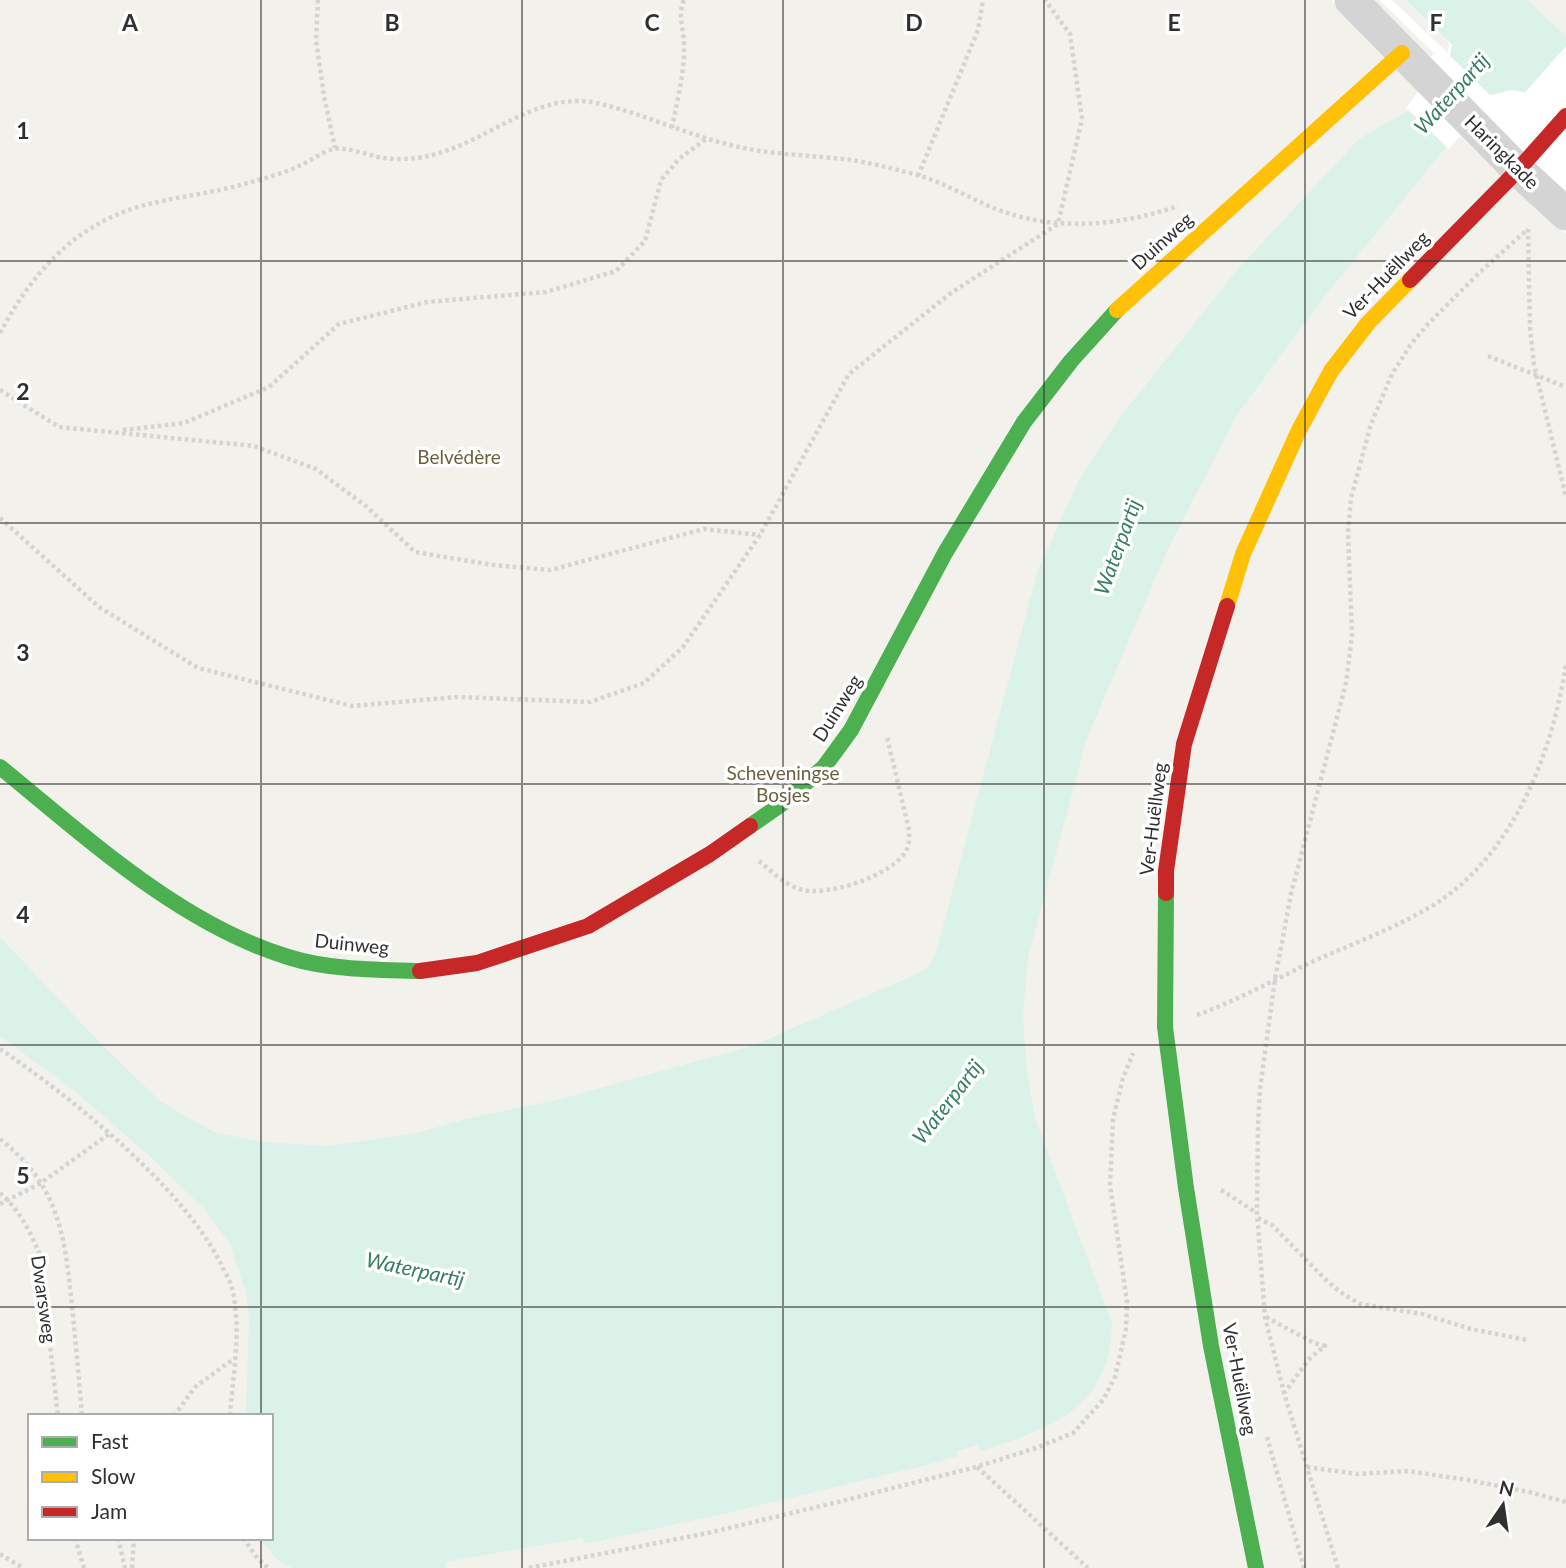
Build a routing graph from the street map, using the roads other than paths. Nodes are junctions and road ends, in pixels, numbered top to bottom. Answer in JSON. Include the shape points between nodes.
{"nodes":[{"id":1,"x":1351,"y":0,"type":"edge"},
{"id":2,"x":1411,"y":62,"type":"junction"},
{"id":3,"x":1566,"y":116,"type":"edge"},
{"id":4,"x":1518,"y":170,"type":"junction"},
{"id":5,"x":1566,"y":214,"type":"edge"},
{"id":6,"x":0,"y":767,"type":"edge"},
{"id":7,"x":1255,"y":1568,"type":"edge"}],
"edges":[{"from":1,"to":2,"type":"street","name":"Haringkade"},
{"from":2,"to":4,"type":"street","name":"Haringkade"},
{"from":2,"to":6,"type":"street","name":"Duinweg","via":[[1122,305],[1071,361],[1024,422],[945,553],[872,694],[824,767],[783,803],[710,854],[588,926],[477,963],[424,971],[356,969],[289,958],[227,933],[168,897],[110,857]]},
{"from":3,"to":4,"type":"street","name":"Ver-Huëllweg"},
{"from":4,"to":5,"type":"street","name":"Haringkade"},
{"from":4,"to":7,"type":"street","name":"Ver-Huëllweg","via":[[1368,323],[1331,371],[1243,554],[1184,744],[1166,872],[1165,1027],[1209,1333]]}]}
